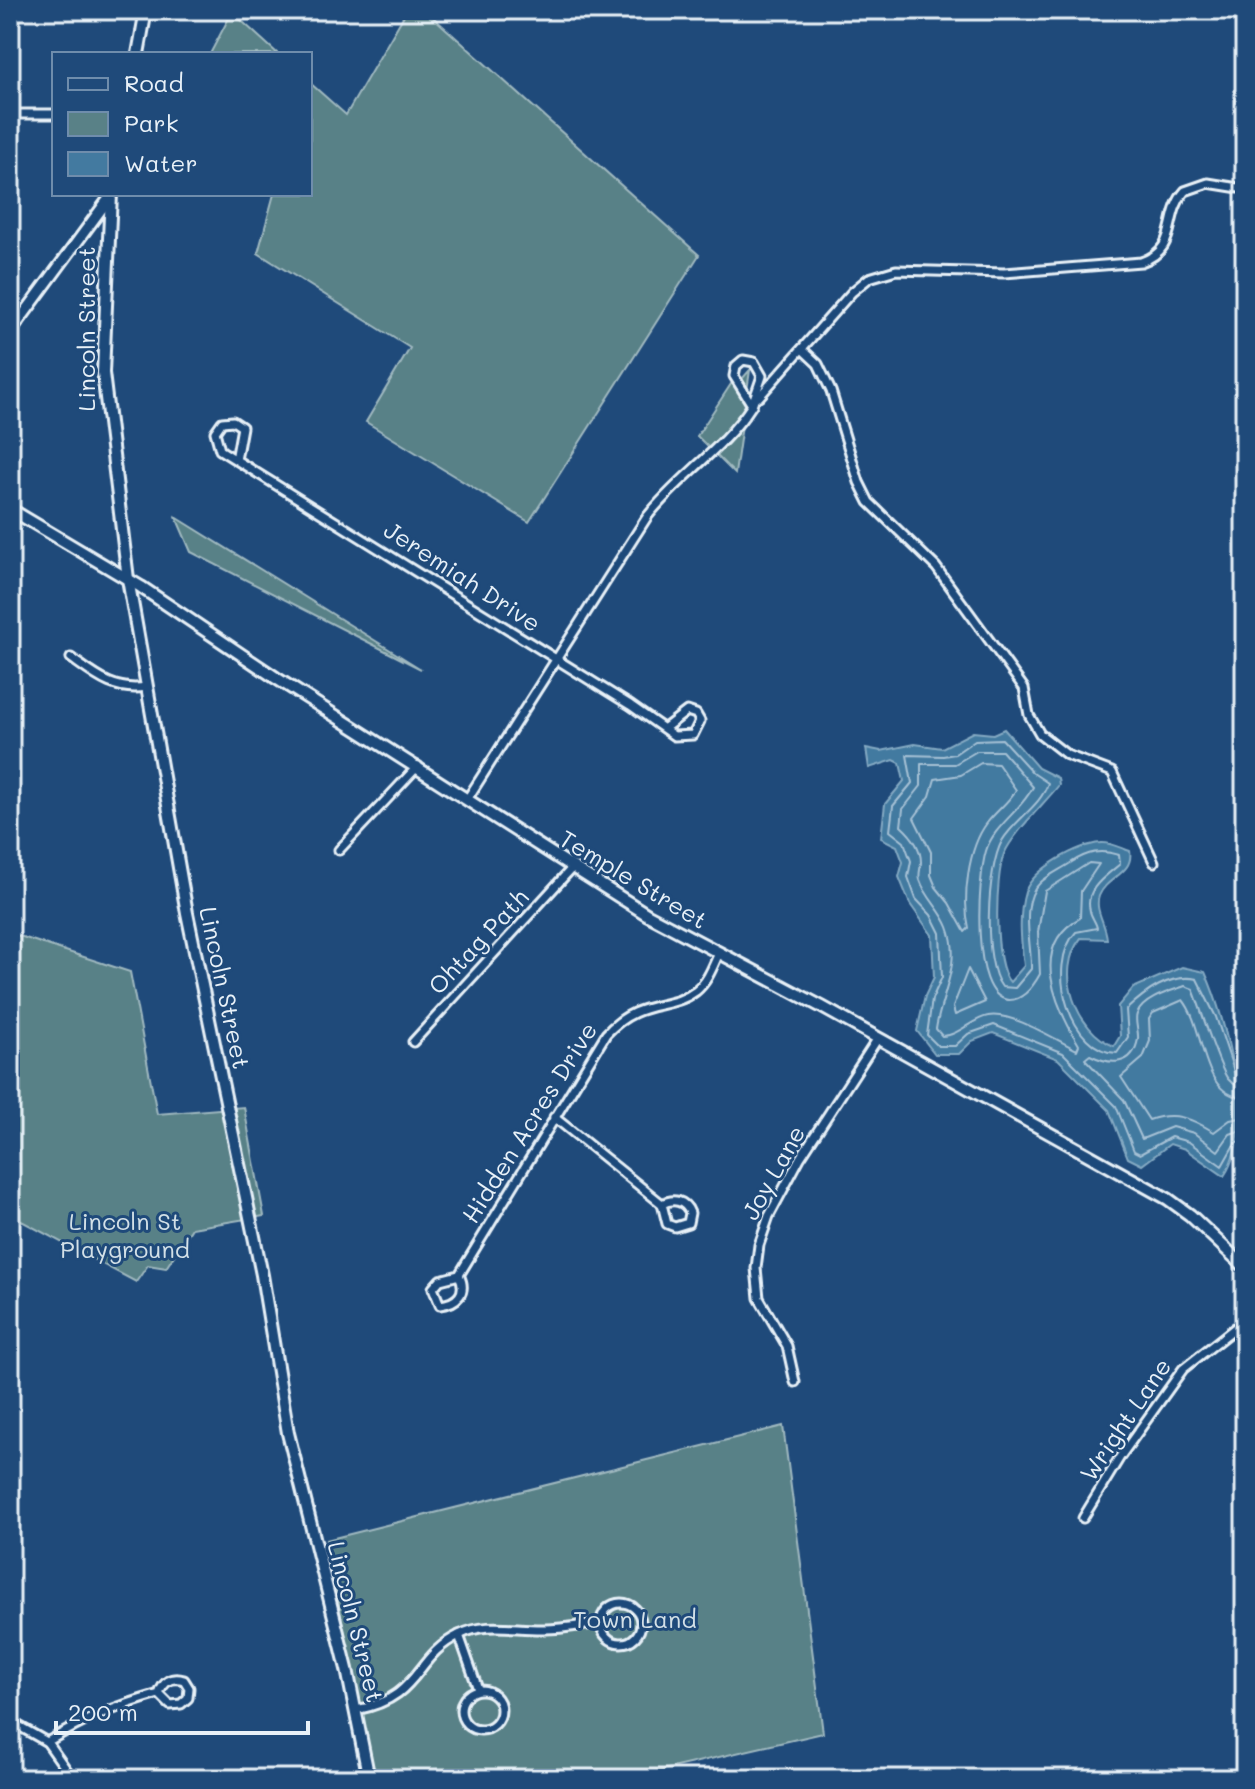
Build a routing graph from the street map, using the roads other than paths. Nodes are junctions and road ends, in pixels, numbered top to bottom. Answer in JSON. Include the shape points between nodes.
{"nodes":[{"id":1,"x":146,"y":10,"type":"edge"},
{"id":2,"x":138,"y":52,"type":"edge"},
{"id":3,"x":10,"y":114,"type":"edge"},
{"id":4,"x":52,"y":114,"type":"edge"},
{"id":5,"x":1245,"y":189,"type":"edge"},
{"id":6,"x":111,"y":196,"type":"edge"},
{"id":7,"x":10,"y":333,"type":"edge"},
{"id":8,"x":802,"y":349,"type":"junction"},
{"id":9,"x":752,"y":405,"type":"junction"},
{"id":10,"x":236,"y":460,"type":"junction"},
{"id":11,"x":10,"y":509,"type":"edge"},
{"id":12,"x":128,"y":579,"type":"junction"},
{"id":13,"x":71,"y":658,"type":"dead end"},
{"id":14,"x":556,"y":661,"type":"junction"},
{"id":15,"x":146,"y":687,"type":"junction"},
{"id":16,"x":665,"y":728,"type":"junction"},
{"id":17,"x":418,"y":766,"type":"junction"},
{"id":18,"x":468,"y":798,"type":"junction"},
{"id":19,"x":339,"y":850,"type":"dead end"},
{"id":20,"x":1154,"y":862,"type":"dead end"},
{"id":21,"x":572,"y":868,"type":"junction"},
{"id":22,"x":719,"y":953,"type":"junction"},
{"id":23,"x":878,"y":1038,"type":"junction"},
{"id":24,"x":413,"y":1042,"type":"dead end"},
{"id":25,"x":554,"y":1117,"type":"junction"},
{"id":26,"x":662,"y":1204,"type":"junction"},
{"id":27,"x":1245,"y":1267,"type":"edge"},
{"id":28,"x":459,"y":1275,"type":"junction"},
{"id":29,"x":1245,"y":1320,"type":"edge"},
{"id":30,"x":795,"y":1382,"type":"dead end"},
{"id":31,"x":1083,"y":1518,"type":"dead end"},
{"id":32,"x":601,"y":1623,"type":"junction"},
{"id":33,"x":459,"y":1635,"type":"junction"},
{"id":34,"x":478,"y":1689,"type":"junction"},
{"id":35,"x":159,"y":1694,"type":"junction"},
{"id":36,"x":356,"y":1710,"type":"junction"},
{"id":37,"x":10,"y":1721,"type":"edge"},
{"id":38,"x":47,"y":1742,"type":"junction"},
{"id":39,"x":73,"y":1779,"type":"edge"},
{"id":40,"x":369,"y":1779,"type":"edge"}],
"edges":[{"from":1,"to":2,"type":"main road"},
{"from":3,"to":4,"type":"street"},
{"from":5,"to":8,"type":"street","via":[[1208,183],[1185,191],[1166,244],[1154,258],[1141,262],[1004,273],[881,274],[858,286]]},
{"from":6,"to":7,"type":"street"},
{"from":6,"to":12,"type":"main road","name":"Lincoln Street","via":[[103,373]]},
{"from":8,"to":9,"type":"street"},
{"from":8,"to":20,"type":"street","via":[[818,364],[831,391],[869,502],[945,579],[1024,688],[1029,715],[1040,734],[1067,755],[1112,772]]},
{"from":9,"to":9,"type":"street","via":[[734,376],[742,360],[760,369]]},
{"from":9,"to":14,"type":"street","via":[[721,446],[662,497],[607,574]]},
{"from":10,"to":10,"type":"street","name":"Jeremiah Drive","via":[[215,442],[222,422],[242,427]]},
{"from":10,"to":14,"type":"street","name":"Jeremiah Drive"},
{"from":11,"to":12,"type":"main road","name":"Temple Street"},
{"from":12,"to":15,"type":"main road","name":"Lincoln Street"},
{"from":12,"to":17,"type":"main road","name":"Temple Street"},
{"from":13,"to":15,"type":"street","via":[[112,685],[126,690]]},
{"from":14,"to":16,"type":"street","name":"Jeremiah Drive"},
{"from":14,"to":18,"type":"street"},
{"from":15,"to":36,"type":"main road","name":"Lincoln Street","via":[[262,1275],[288,1433]]},
{"from":16,"to":16,"type":"street","via":[[687,711],[700,721],[698,730],[686,738]]},
{"from":17,"to":18,"type":"main road","name":"Temple Street"},
{"from":17,"to":19,"type":"street"},
{"from":18,"to":21,"type":"main road","name":"Temple Street"},
{"from":21,"to":22,"type":"main road","name":"Temple Street"},
{"from":21,"to":24,"type":"street","name":"Ohtag Path"},
{"from":22,"to":23,"type":"main road","name":"Temple Street"},
{"from":22,"to":25,"type":"street","name":"Hidden Acres Drive","via":[[695,992],[634,1011],[612,1028]]},
{"from":23,"to":27,"type":"main road","name":"Temple Street","via":[[1168,1199]]},
{"from":23,"to":30,"type":"street","name":"Joy Lane","via":[[800,1158],[759,1245],[759,1298],[787,1346]]},
{"from":25,"to":26,"type":"street"},
{"from":25,"to":28,"type":"street","name":"Hidden Acres Drive"},
{"from":26,"to":26,"type":"street","via":[[684,1203],[688,1223],[667,1224]]},
{"from":28,"to":28,"type":"street","name":"Hidden Acres Drive","via":[[461,1297],[440,1305],[433,1288],[440,1280]]},
{"from":29,"to":31,"type":"street","name":"Wright Lane","via":[[1183,1369]]},
{"from":32,"to":32,"type":"street","via":[[606,1637],[618,1643],[636,1636],[641,1623],[637,1610],[618,1603],[606,1608]]},
{"from":32,"to":33,"type":"street","via":[[541,1630],[487,1626]]},
{"from":33,"to":34,"type":"street"},
{"from":33,"to":36,"type":"street","via":[[438,1648],[406,1689],[384,1703]]},
{"from":34,"to":34,"type":"street","via":[[466,1695],[460,1713],[472,1728],[484,1730],[500,1717],[500,1703],[491,1692]]},
{"from":35,"to":35,"type":"street","via":[[176,1706],[188,1698],[189,1688],[184,1680],[170,1680]]},
{"from":35,"to":38,"type":"street","via":[[92,1714]]},
{"from":36,"to":40,"type":"main road","name":"Lincoln Street"},
{"from":37,"to":38,"type":"street"},
{"from":38,"to":39,"type":"street"}]}
